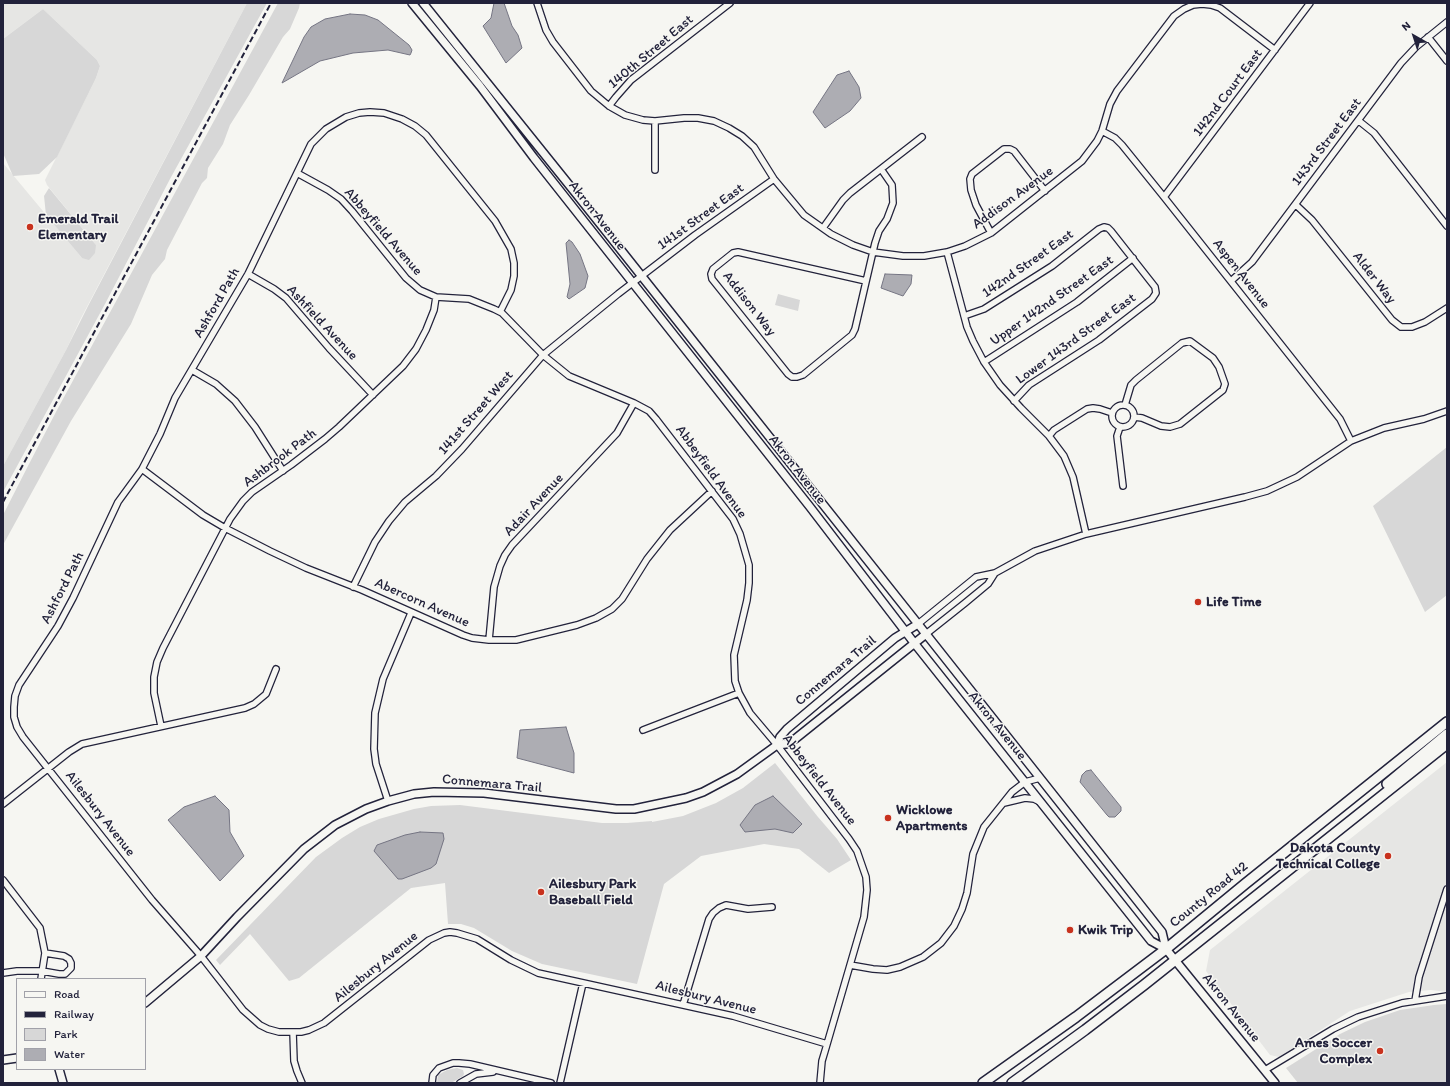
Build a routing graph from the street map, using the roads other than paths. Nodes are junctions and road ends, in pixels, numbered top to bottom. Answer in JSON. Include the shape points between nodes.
{"nodes":[{"id":1,"x":412,"y":3,"type":"edge"},
{"id":2,"x":423,"y":3,"type":"edge"},
{"id":3,"x":537,"y":3,"type":"edge"},
{"id":4,"x":730,"y":3,"type":"edge"},
{"id":5,"x":1310,"y":3,"type":"edge"},
{"id":6,"x":1447,"y":22,"type":"edge"},
{"id":7,"x":1428,"y":37,"type":"junction"},
{"id":8,"x":1275,"y":50,"type":"junction"},
{"id":9,"x":1447,"y":61,"type":"edge"},
{"id":10,"x":608,"y":106,"type":"junction"},
{"id":11,"x":656,"y":121,"type":"junction"},
{"id":12,"x":1359,"y":121,"type":"junction"},
{"id":13,"x":1102,"y":130,"type":"junction"},
{"id":14,"x":922,"y":137,"type":"dead end"},
{"id":15,"x":881,"y":169,"type":"junction"},
{"id":16,"x":655,"y":170,"type":"dead end"},
{"id":17,"x":297,"y":173,"type":"junction"},
{"id":18,"x":774,"y":179,"type":"junction"},
{"id":19,"x":1045,"y":191,"type":"junction"},
{"id":20,"x":1164,"y":197,"type":"junction"},
{"id":21,"x":1296,"y":205,"type":"junction"},
{"id":22,"x":1447,"y":226,"type":"edge"},
{"id":23,"x":822,"y":228,"type":"junction"},
{"id":24,"x":991,"y":233,"type":"junction"},
{"id":25,"x":873,"y":252,"type":"junction"},
{"id":26,"x":947,"y":252,"type":"junction"},
{"id":27,"x":1133,"y":258,"type":"junction"},
{"id":28,"x":248,"y":274,"type":"junction"},
{"id":29,"x":642,"y":276,"type":"junction"},
{"id":30,"x":866,"y":281,"type":"junction"},
{"id":31,"x":1231,"y":281,"type":"junction"},
{"id":32,"x":633,"y":283,"type":"junction"},
{"id":33,"x":436,"y":297,"type":"junction"},
{"id":34,"x":1447,"y":308,"type":"edge"},
{"id":35,"x":500,"y":312,"type":"junction"},
{"id":36,"x":964,"y":316,"type":"junction"},
{"id":37,"x":543,"y":355,"type":"junction"},
{"id":38,"x":984,"y":362,"type":"junction"},
{"id":39,"x":192,"y":370,"type":"junction"},
{"id":40,"x":373,"y":395,"type":"junction"},
{"id":41,"x":1014,"y":401,"type":"junction"},
{"id":42,"x":634,"y":403,"type":"junction"},
{"id":43,"x":1125,"y":405,"type":"junction"},
{"id":44,"x":1447,"y":411,"type":"edge"},
{"id":45,"x":1112,"y":413,"type":"junction"},
{"id":46,"x":1134,"y":417,"type":"junction"},
{"id":47,"x":1120,"y":427,"type":"junction"},
{"id":48,"x":1049,"y":436,"type":"junction"},
{"id":49,"x":1351,"y":441,"type":"junction"},
{"id":50,"x":142,"y":469,"type":"junction"},
{"id":51,"x":283,"y":471,"type":"junction"},
{"id":52,"x":1123,"y":486,"type":"dead end"},
{"id":53,"x":712,"y":491,"type":"junction"},
{"id":54,"x":225,"y":528,"type":"junction"},
{"id":55,"x":1086,"y":534,"type":"junction"},
{"id":56,"x":995,"y":573,"type":"junction"},
{"id":57,"x":353,"y":587,"type":"junction"},
{"id":58,"x":411,"y":613,"type":"junction"},
{"id":59,"x":918,"y":624,"type":"junction"},
{"id":60,"x":905,"y":631,"type":"junction"},
{"id":61,"x":926,"y":634,"type":"junction"},
{"id":62,"x":489,"y":640,"type":"junction"},
{"id":63,"x":915,"y":644,"type":"junction"},
{"id":64,"x":276,"y":669,"type":"dead end"},
{"id":65,"x":739,"y":693,"type":"junction"},
{"id":66,"x":1447,"y":722,"type":"edge"},
{"id":67,"x":161,"y":726,"type":"junction"},
{"id":68,"x":643,"y":730,"type":"dead end"},
{"id":69,"x":1447,"y":734,"type":"edge"},
{"id":70,"x":1447,"y":744,"type":"edge"},
{"id":71,"x":777,"y":745,"type":"junction"},
{"id":72,"x":49,"y":768,"type":"junction"},
{"id":73,"x":1040,"y":778,"type":"junction"},
{"id":74,"x":1025,"y":782,"type":"junction"},
{"id":75,"x":388,"y":801,"type":"junction"},
{"id":76,"x":1374,"y":801,"type":"junction"},
{"id":77,"x":1004,"y":803,"type":"junction"},
{"id":78,"x":1041,"y":803,"type":"junction"},
{"id":79,"x":3,"y":804,"type":"edge"},
{"id":80,"x":3,"y":880,"type":"edge"},
{"id":81,"x":1447,"y":890,"type":"edge"},
{"id":82,"x":772,"y":907,"type":"dead end"},
{"id":83,"x":1166,"y":949,"type":"junction"},
{"id":84,"x":45,"y":953,"type":"junction"},
{"id":85,"x":201,"y":956,"type":"junction"},
{"id":86,"x":1175,"y":960,"type":"junction"},
{"id":87,"x":850,"y":965,"type":"junction"},
{"id":88,"x":42,"y":971,"type":"junction"},
{"id":89,"x":3,"y":973,"type":"edge"},
{"id":90,"x":41,"y":978,"type":"edge"},
{"id":91,"x":583,"y":983,"type":"junction"},
{"id":92,"x":1447,"y":996,"type":"edge"},
{"id":93,"x":1415,"y":1001,"type":"junction"},
{"id":94,"x":146,"y":1002,"type":"edge"},
{"id":95,"x":683,"y":1005,"type":"junction"},
{"id":96,"x":293,"y":1032,"type":"junction"},
{"id":97,"x":826,"y":1044,"type":"junction"},
{"id":98,"x":16,"y":1058,"type":"edge"},
{"id":99,"x":3,"y":1060,"type":"edge"},
{"id":100,"x":59,"y":1070,"type":"edge"},
{"id":101,"x":1265,"y":1070,"type":"junction"},
{"id":102,"x":499,"y":1072,"type":"junction"},
{"id":103,"x":63,"y":1083,"type":"edge"},
{"id":104,"x":302,"y":1083,"type":"edge"},
{"id":105,"x":432,"y":1083,"type":"edge"},
{"id":106,"x":460,"y":1083,"type":"edge"},
{"id":107,"x":550,"y":1083,"type":"edge"},
{"id":108,"x":560,"y":1083,"type":"edge"},
{"id":109,"x":820,"y":1083,"type":"edge"},
{"id":110,"x":983,"y":1083,"type":"edge"},
{"id":111,"x":1012,"y":1083,"type":"edge"},
{"id":112,"x":1275,"y":1083,"type":"edge"}],
"edges":[{"from":1,"to":32,"type":"street","name":"Akron Avenue"},
{"from":2,"to":29,"type":"street","name":"Akron Avenue"},
{"from":3,"to":10,"type":"street","name":"Addison Avenue","via":[[553,42],[591,91]]},
{"from":4,"to":10,"type":"street","name":"140th Street East","via":[[632,80]]},
{"from":5,"to":8,"type":"street","name":"142nd Court East"},
{"from":6,"to":7,"type":"street","name":"143rd Street East"},
{"from":7,"to":9,"type":"street"},
{"from":7,"to":12,"type":"street","name":"143rd Street East","via":[[1401,63]]},
{"from":8,"to":13,"type":"street","name":"Addison Avenue","via":[[1220,8],[1202,4],[1184,9],[1174,16],[1117,91]]},
{"from":8,"to":20,"type":"street","name":"142nd Court East"},
{"from":10,"to":11,"type":"street","name":"Addison Avenue","via":[[631,117]]},
{"from":11,"to":16,"type":"street"},
{"from":11,"to":18,"type":"street","name":"Addison Avenue","via":[[698,118],[714,121],[729,128],[754,147]]},
{"from":12,"to":21,"type":"street","name":"143rd Street East"},
{"from":12,"to":22,"type":"street","via":[[1374,133]]},
{"from":13,"to":19,"type":"street","name":"Addison Avenue","via":[[1082,161]]},
{"from":13,"to":20,"type":"street","name":"Aspen Avenue","via":[[1122,145]]},
{"from":14,"to":15,"type":"street"},
{"from":15,"to":23,"type":"street","via":[[843,200]]},
{"from":15,"to":25,"type":"street","name":"Addison Way","via":[[892,185],[892,203]]},
{"from":17,"to":28,"type":"street","name":"Ashford Path"},
{"from":17,"to":33,"type":"street","name":"Abbeyfield Avenue","via":[[341,199],[410,282]]},
{"from":17,"to":35,"type":"street","name":"Ashford Path","via":[[311,144],[330,125],[346,117],[365,112],[384,113],[415,126],[431,140],[495,221],[512,249],[514,276],[511,290]]},
{"from":18,"to":23,"type":"street","name":"Addison Avenue","via":[[797,208]]},
{"from":18,"to":29,"type":"street","name":"141st Street East"},
{"from":19,"to":24,"type":"street","name":"Addison Avenue"},
{"from":19,"to":24,"type":"street","via":[[1010,149],[991,159],[972,174],[970,179],[976,205]]},
{"from":20,"to":31,"type":"street","name":"Aspen Avenue"},
{"from":21,"to":31,"type":"street","name":"143rd Street East","via":[[1252,262]]},
{"from":21,"to":34,"type":"street","name":"Alder Way","via":[[1312,220],[1392,320],[1401,327],[1412,328]]},
{"from":23,"to":25,"type":"street","name":"Addison Avenue","via":[[853,245]]},
{"from":24,"to":26,"type":"street","name":"Addison Avenue"},
{"from":25,"to":26,"type":"street","name":"Addison Avenue","via":[[914,257]]},
{"from":25,"to":30,"type":"street","name":"Addison Way"},
{"from":26,"to":36,"type":"street"},
{"from":27,"to":36,"type":"street","name":"142nd Street East","via":[[1112,231],[1104,227],[1052,266],[984,309]]},
{"from":27,"to":38,"type":"street","name":"Upper 142nd Street East","via":[[1077,302]]},
{"from":27,"to":41,"type":"street","name":"Lower 143rd Street East","via":[[1155,287],[1156,293],[1152,299],[1099,340],[1029,385]]},
{"from":28,"to":39,"type":"street","name":"Ashford Path"},
{"from":28,"to":40,"type":"street","name":"Ashfield Avenue","via":[[286,298]]},
{"from":29,"to":32,"type":"street","name":"141st Street West"},
{"from":29,"to":59,"type":"street","name":"Akron Avenue"},
{"from":30,"to":30,"type":"street","name":"Addison Way","via":[[738,252],[713,269],[711,274],[712,279],[792,377],[802,375],[852,335],[856,329]]},
{"from":31,"to":49,"type":"street","name":"Aspen Avenue","via":[[1340,419]]},
{"from":32,"to":37,"type":"street","name":"141st Street West"},
{"from":32,"to":60,"type":"street","name":"Akron Avenue"},
{"from":33,"to":35,"type":"street","name":"Abbeyfield Avenue","via":[[469,300]]},
{"from":33,"to":40,"type":"street","name":"Ashbrook Path","via":[[430,320],[416,349],[403,366]]},
{"from":35,"to":37,"type":"street","name":"Abbeyfield Avenue"},
{"from":36,"to":38,"type":"street"},
{"from":37,"to":42,"type":"street","name":"Abbeyfield Avenue","via":[[569,376]]},
{"from":37,"to":57,"type":"street","name":"141st Street West","via":[[458,454],[389,520]]},
{"from":38,"to":41,"type":"street"},
{"from":39,"to":50,"type":"street","name":"Ashford Path","via":[[175,398]]},
{"from":39,"to":51,"type":"street","via":[[216,384],[235,401]]},
{"from":40,"to":51,"type":"street","name":"Ashbrook Path","via":[[339,427]]},
{"from":41,"to":48,"type":"street"},
{"from":42,"to":53,"type":"street","name":"Abbeyfield Avenue","via":[[649,411]]},
{"from":42,"to":62,"type":"street","name":"Adair Avenue","via":[[617,433],[505,555],[494,587]]},
{"from":43,"to":45,"type":"street","via":[[1117,406]]},
{"from":43,"to":46,"type":"street","via":[[1132,409]]},
{"from":43,"to":46,"type":"street","via":[[1131,385],[1182,343],[1190,340],[1213,358],[1219,367],[1225,384],[1223,390],[1180,424],[1161,426]]},
{"from":44,"to":49,"type":"street","via":[[1384,428]]},
{"from":45,"to":47,"type":"street","via":[[1113,421]]},
{"from":45,"to":48,"type":"street","via":[[1094,408],[1086,409]]},
{"from":46,"to":47,"type":"street","via":[[1130,425]]},
{"from":47,"to":52,"type":"street","via":[[1117,436]]},
{"from":48,"to":55,"type":"street","via":[[1064,456],[1073,477]]},
{"from":49,"to":55,"type":"street","via":[[1297,477],[1267,491]]},
{"from":50,"to":54,"type":"street","name":"Abercorn Avenue","via":[[195,510]]},
{"from":50,"to":72,"type":"street","name":"Ashford Path","via":[[118,502],[73,598],[58,626],[19,685],[15,696],[14,717],[17,727]]},
{"from":51,"to":54,"type":"street","name":"Ashbrook Path","via":[[252,492]]},
{"from":53,"to":62,"type":"street","name":"Abercorn Avenue","via":[[670,530],[646,559],[622,599],[612,609],[577,625],[516,640]]},
{"from":53,"to":65,"type":"street","name":"Abbeyfield Avenue","via":[[733,519],[749,565],[747,600],[734,655],[735,681]]},
{"from":54,"to":57,"type":"street","name":"Abercorn Avenue","via":[[283,558]]},
{"from":54,"to":67,"type":"street","name":"Ashbrook Path","via":[[157,662],[154,693]]},
{"from":55,"to":56,"type":"street","via":[[1034,551]]},
{"from":56,"to":59,"type":"street","via":[[976,578]]},
{"from":56,"to":61,"type":"street","via":[[988,584]]},
{"from":57,"to":58,"type":"street","name":"Abercorn Avenue"},
{"from":58,"to":62,"type":"street","name":"Abercorn Avenue","via":[[463,635]]},
{"from":58,"to":75,"type":"street","via":[[383,679],[375,713],[376,764]]},
{"from":59,"to":60,"type":"street","name":"Connemara Trail"},
{"from":59,"to":61,"type":"street","name":"Akron Avenue"},
{"from":60,"to":63,"type":"street","name":"Akron Avenue"},
{"from":60,"to":71,"type":"street","name":"Connemara Trail","via":[[787,729]]},
{"from":61,"to":63,"type":"street","name":"Connemara Trail"},
{"from":61,"to":73,"type":"street","name":"Akron Avenue"},
{"from":63,"to":71,"type":"street","name":"Connemara Trail","via":[[795,739]]},
{"from":63,"to":74,"type":"street","name":"Akron Avenue"},
{"from":64,"to":67,"type":"street","via":[[266,694],[254,704]]},
{"from":65,"to":68,"type":"street"},
{"from":65,"to":71,"type":"street","name":"Abbeyfield Avenue","via":[[750,713]]},
{"from":66,"to":83,"type":"highway","name":"County Road 42"},
{"from":67,"to":72,"type":"street","via":[[82,744]]},
{"from":69,"to":76,"type":"highway","via":[[1396,776]]},
{"from":70,"to":76,"type":"highway"},
{"from":71,"to":75,"type":"street","name":"Connemara Trail","via":[[738,774],[703,792],[678,801],[634,809],[595,807],[462,791],[414,794]]},
{"from":71,"to":87,"type":"street","name":"Abbeyfield Avenue","via":[[841,826],[862,864],[866,877],[866,904]]},
{"from":72,"to":79,"type":"street"},
{"from":72,"to":85,"type":"street","name":"Ailesbury Avenue","via":[[152,900]]},
{"from":73,"to":74,"type":"street"},
{"from":73,"to":83,"type":"street","name":"Akron Avenue","via":[[1162,932]]},
{"from":74,"to":77,"type":"street","via":[[1012,792]]},
{"from":74,"to":78,"type":"street","name":"Akron Avenue"},
{"from":75,"to":85,"type":"street","name":"Connemara Trail","via":[[350,816],[324,833],[288,865]]},
{"from":76,"to":86,"type":"highway"},
{"from":77,"to":78,"type":"street","via":[[1025,798]]},
{"from":77,"to":87,"type":"street","via":[[988,820],[979,837],[962,909],[941,943],[923,957],[900,967],[887,970]]},
{"from":78,"to":83,"type":"street","name":"Akron Avenue","via":[[1151,941]]},
{"from":80,"to":84,"type":"street","via":[[40,928]]},
{"from":81,"to":93,"type":"street","via":[[1418,977]]},
{"from":82,"to":95,"type":"street","via":[[748,909],[726,905],[713,913]]},
{"from":83,"to":86,"type":"street","name":"Akron Avenue"},
{"from":83,"to":110,"type":"highway","name":"County Road 42"},
{"from":84,"to":88,"type":"street"},
{"from":84,"to":88,"type":"street","via":[[64,956],[71,963],[71,968],[64,974]]},
{"from":85,"to":94,"type":"street","name":"Connemara Trail"},
{"from":85,"to":96,"type":"street","name":"Ailesbury Avenue","via":[[251,1018],[268,1029]]},
{"from":86,"to":101,"type":"street","name":"Akron Avenue"},
{"from":86,"to":111,"type":"highway"},
{"from":87,"to":97,"type":"street","name":"Abbeyfield Avenue"},
{"from":88,"to":89,"type":"street"},
{"from":88,"to":90,"type":"street"},
{"from":91,"to":95,"type":"street","name":"Ailesbury Avenue"},
{"from":91,"to":96,"type":"street","name":"Ailesbury Avenue","via":[[538,973],[477,939],[456,932],[444,933],[429,940],[324,1023],[309,1030]]},
{"from":91,"to":108,"type":"street"},
{"from":92,"to":93,"type":"street"},
{"from":93,"to":101,"type":"street","via":[[1388,1007],[1345,1022]]},
{"from":95,"to":97,"type":"street","name":"Ailesbury Avenue","via":[[733,1016]]},
{"from":96,"to":104,"type":"street","via":[[294,1061]]},
{"from":97,"to":109,"type":"street","name":"Abbeyfield Avenue"},
{"from":98,"to":99,"type":"street"},
{"from":100,"to":103,"type":"street"},
{"from":101,"to":112,"type":"street","name":"Akron Avenue"},
{"from":102,"to":105,"type":"street","via":[[470,1064],[453,1064],[436,1070]]},
{"from":102,"to":106,"type":"street","via":[[476,1074]]},
{"from":102,"to":107,"type":"street"}]}
